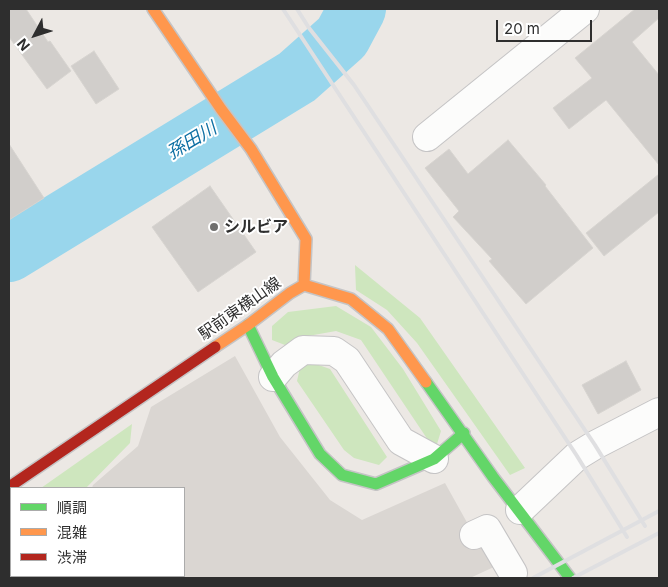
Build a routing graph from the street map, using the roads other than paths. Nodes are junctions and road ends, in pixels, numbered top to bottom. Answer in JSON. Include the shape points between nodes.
{"nodes":[{"id":1,"x":153,"y":9,"type":"edge"},
{"id":2,"x":585,"y":9,"type":"edge"},
{"id":3,"x":427,"y":137,"type":"dead end"},
{"id":4,"x":304,"y":285,"type":"junction"},
{"id":5,"x":248,"y":325,"type":"junction"},
{"id":6,"x":273,"y":376,"type":"junction"},
{"id":7,"x":659,"y":412,"type":"edge"},
{"id":8,"x":464,"y":434,"type":"junction"},
{"id":9,"x":434,"y":459,"type":"junction"},
{"id":10,"x":9,"y":487,"type":"edge"},
{"id":11,"x":520,"y":510,"type":"junction"},
{"id":12,"x":474,"y":535,"type":"dead end"},
{"id":13,"x":513,"y":573,"type":"dead end"},
{"id":14,"x":570,"y":578,"type":"edge"}],
"edges":[{"from":1,"to":4,"type":"street","via":[[251,149],[306,239]]},
{"from":2,"to":3,"type":"street"},
{"from":4,"to":5,"type":"street","name":"駅前東横山線"},
{"from":4,"to":8,"type":"street","name":"駅前東横山線","via":[[351,299],[388,329]]},
{"from":5,"to":6,"type":"street"},
{"from":5,"to":10,"type":"street","name":"駅前東横山線"},
{"from":6,"to":9,"type":"street","via":[[320,454],[342,475],[376,484]]},
{"from":6,"to":9,"type":"street","via":[[304,350],[334,351],[347,360],[401,441]]},
{"from":7,"to":11,"type":"street","via":[[577,456]]},
{"from":8,"to":9,"type":"street"},
{"from":8,"to":11,"type":"street","name":"駅前東横山線"},
{"from":11,"to":14,"type":"street","name":"駅前東横山線"},
{"from":12,"to":13,"type":"street","via":[[487,529]]}]}
